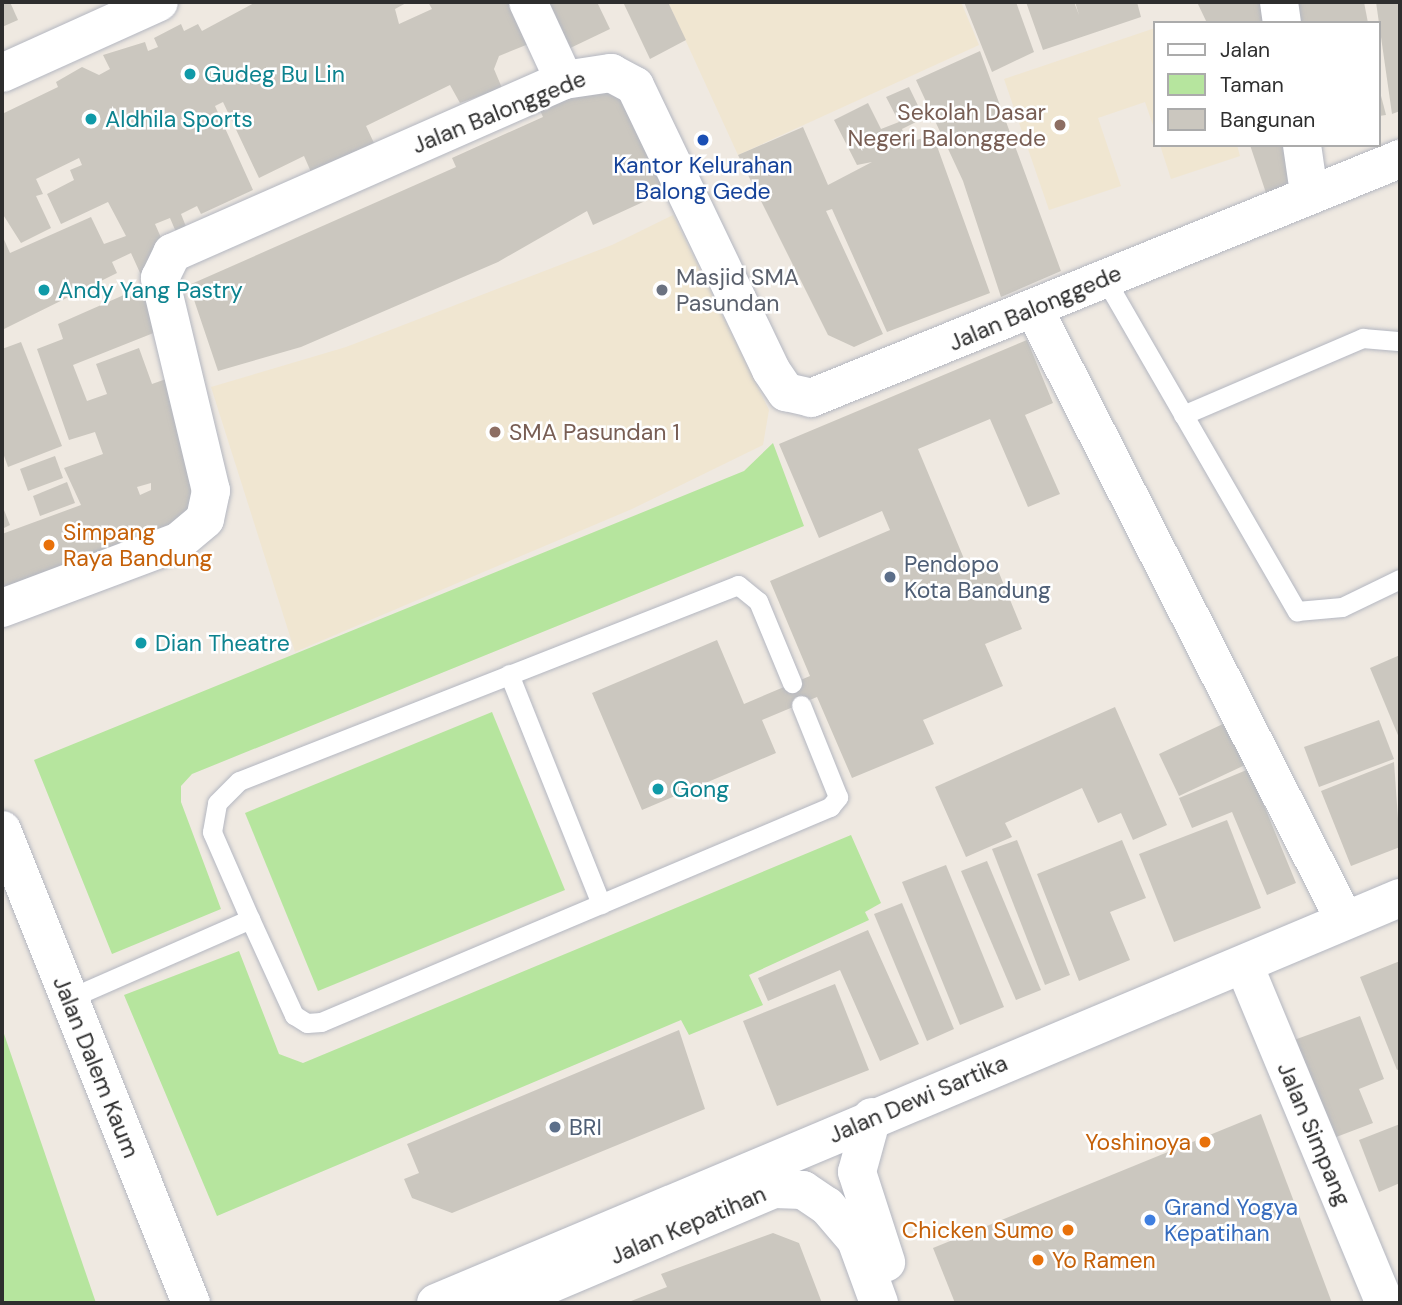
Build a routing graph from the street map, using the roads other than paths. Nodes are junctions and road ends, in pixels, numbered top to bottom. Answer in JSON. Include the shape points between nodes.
{"nodes":[{"id":1,"x":159,"y":2,"type":"edge"},
{"id":2,"x":528,"y":2,"type":"edge"},
{"id":3,"x":1279,"y":2,"type":"edge"},
{"id":4,"x":1282,"y":21,"type":"edge"},
{"id":5,"x":2,"y":73,"type":"edge"},
{"id":6,"x":564,"y":80,"type":"junction"},
{"id":7,"x":1302,"y":147,"type":"edge"},
{"id":8,"x":1400,"y":159,"type":"edge"},
{"id":9,"x":1309,"y":193,"type":"junction"},
{"id":10,"x":1105,"y":279,"type":"junction"},
{"id":11,"x":1034,"y":309,"type":"junction"},
{"id":12,"x":1400,"y":341,"type":"edge"},
{"id":13,"x":1183,"y":415,"type":"junction"},
{"id":14,"x":1400,"y":579,"type":"edge"},
{"id":15,"x":2,"y":608,"type":"edge"},
{"id":16,"x":509,"y":674,"type":"junction"},
{"id":17,"x":792,"y":683,"type":"dead end"},
{"id":18,"x":801,"y":705,"type":"dead end"},
{"id":19,"x":2,"y":830,"type":"edge"},
{"id":20,"x":1400,"y":898,"type":"edge"},
{"id":21,"x":601,"y":904,"type":"junction"},
{"id":22,"x":250,"y":919,"type":"junction"},
{"id":23,"x":1345,"y":922,"type":"junction"},
{"id":24,"x":1244,"y":965,"type":"junction"},
{"id":25,"x":68,"y":999,"type":"junction"},
{"id":26,"x":872,"y":1117,"type":"junction"},
{"id":27,"x":514,"y":1290,"type":"edge"},
{"id":28,"x":1389,"y":1299,"type":"edge"},
{"id":29,"x":191,"y":1303,"type":"edge"},
{"id":30,"x":436,"y":1303,"type":"edge"},
{"id":31,"x":879,"y":1303,"type":"edge"},
{"id":32,"x":901,"y":1303,"type":"edge"}],
"edges":[{"from":1,"to":5,"type":"street"},
{"from":2,"to":6,"type":"street"},
{"from":3,"to":4,"type":"street"},
{"from":6,"to":11,"type":"street","name":"Jalan Balonggede","via":[[611,73],[635,86],[786,392],[811,398],[836,390]]},
{"from":6,"to":15,"type":"street","name":"Jalan Balonggede","via":[[173,253],[160,278],[211,491],[205,519],[178,542]]},
{"from":7,"to":9,"type":"street"},
{"from":8,"to":9,"type":"street","name":"Jalan Balonggede"},
{"from":9,"to":10,"type":"street","name":"Jalan Balonggede"},
{"from":10,"to":11,"type":"street","name":"Jalan Balonggede"},
{"from":10,"to":13,"type":"lane"},
{"from":11,"to":23,"type":"street"},
{"from":12,"to":13,"type":"lane","via":[[1363,338]]},
{"from":13,"to":14,"type":"lane","via":[[1297,611],[1342,607]]},
{"from":16,"to":17,"type":"lane","via":[[737,585],[758,601]]},
{"from":16,"to":21,"type":"lane"},
{"from":16,"to":22,"type":"lane","via":[[224,792],[211,815],[212,832]]},
{"from":18,"to":21,"type":"lane","via":[[838,797],[830,807]]},
{"from":19,"to":25,"type":"street","name":"Jalan Dalem Kaum"},
{"from":20,"to":23,"type":"street","name":"Jalan Dewi Sartika"},
{"from":21,"to":22,"type":"lane","via":[[307,1023],[294,1015]]},
{"from":22,"to":25,"type":"lane"},
{"from":23,"to":24,"type":"street","name":"Jalan Dewi Sartika"},
{"from":24,"to":26,"type":"street","name":"Jalan Dewi Sartika"},
{"from":24,"to":28,"type":"street","name":"Jalan Simpang"},
{"from":25,"to":29,"type":"street","name":"Jalan Dalem Kaum"},
{"from":26,"to":27,"type":"street","name":"Jalan Dewi Sartika"},
{"from":26,"to":32,"type":"street","via":[[857,1172]]},
{"from":27,"to":30,"type":"street","name":"Jalan Dewi Sartika"},
{"from":27,"to":31,"type":"street","name":"Jalan Kepatihan","via":[[774,1189],[803,1190],[827,1206],[856,1240]]}]}
